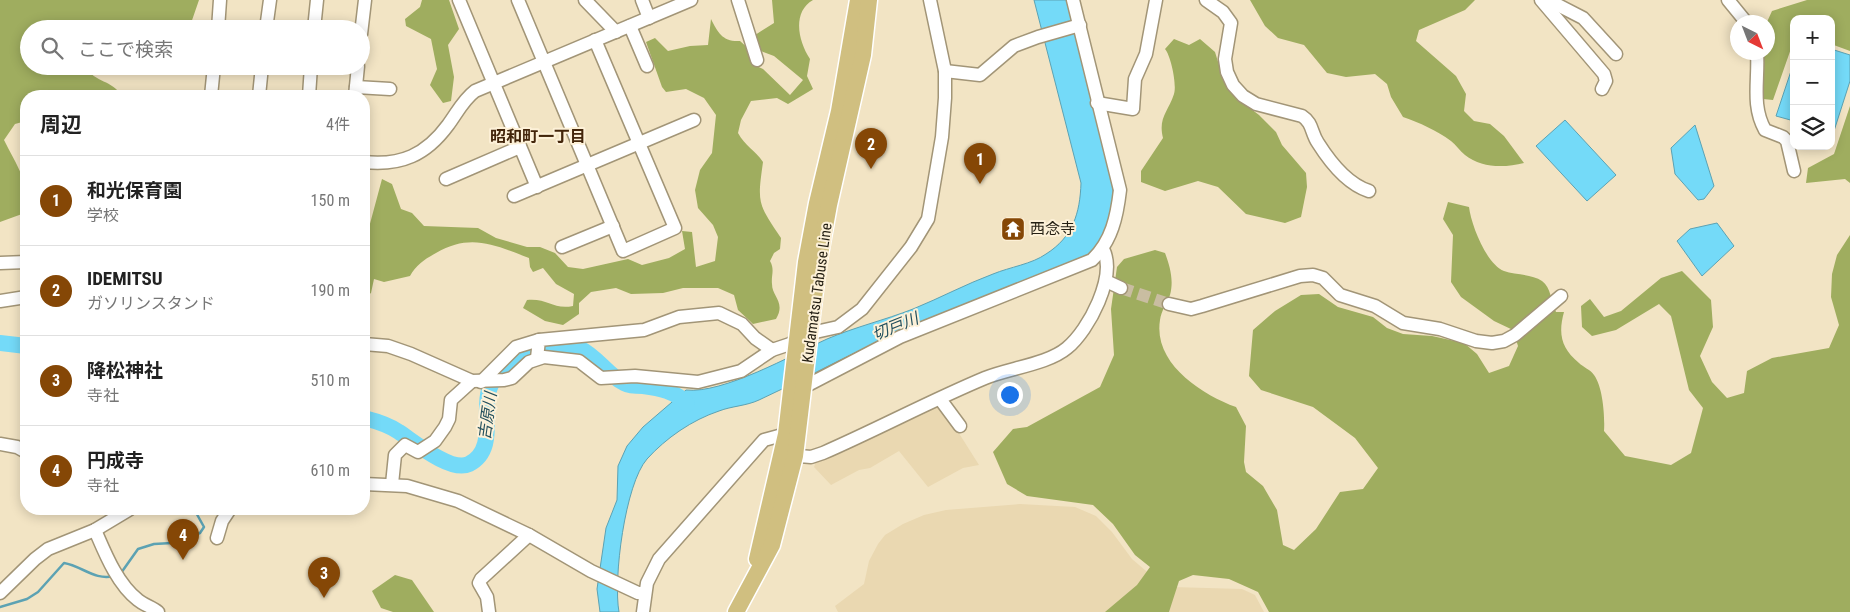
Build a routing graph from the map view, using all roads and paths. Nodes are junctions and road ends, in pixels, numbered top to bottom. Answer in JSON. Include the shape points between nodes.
{"nodes":[{"id":1,"x":220,"y":0,"type":"edge"},
{"id":2,"x":270,"y":0,"type":"edge"},
{"id":3,"x":317,"y":0,"type":"edge"},
{"id":4,"x":365,"y":0,"type":"edge"},
{"id":5,"x":458,"y":0,"type":"edge"},
{"id":6,"x":518,"y":0,"type":"edge"},
{"id":7,"x":585,"y":0,"type":"edge"},
{"id":8,"x":642,"y":0,"type":"edge"},
{"id":9,"x":691,"y":0,"type":"edge"},
{"id":10,"x":738,"y":0,"type":"edge"},
{"id":11,"x":858,"y":0,"type":"edge"},
{"id":12,"x":869,"y":0,"type":"edge"},
{"id":13,"x":930,"y":0,"type":"edge"},
{"id":14,"x":1073,"y":0,"type":"edge"},
{"id":15,"x":1156,"y":0,"type":"edge"},
{"id":16,"x":1206,"y":0,"type":"edge"},
{"id":17,"x":1541,"y":0,"type":"edge"},
{"id":18,"x":1548,"y":0,"type":"edge"},
{"id":19,"x":1728,"y":0,"type":"edge"},
{"id":20,"x":1740,"y":15,"type":"edge"},
{"id":21,"x":649,"y":18,"type":"junction"},
{"id":22,"x":219,"y":20,"type":"edge"},
{"id":23,"x":267,"y":20,"type":"edge"},
{"id":24,"x":315,"y":20,"type":"edge"},
{"id":25,"x":363,"y":20,"type":"edge"},
{"id":26,"x":630,"y":26,"type":"junction"},
{"id":27,"x":1078,"y":26,"type":"junction"},
{"id":28,"x":616,"y":32,"type":"junction"},
{"id":29,"x":595,"y":40,"type":"junction"},
{"id":30,"x":1616,"y":54,"type":"dead end"},
{"id":31,"x":757,"y":60,"type":"dead end"},
{"id":32,"x":1756,"y":60,"type":"edge"},
{"id":33,"x":544,"y":62,"type":"junction"},
{"id":34,"x":647,"y":66,"type":"dead end"},
{"id":35,"x":945,"y":71,"type":"junction"},
{"id":36,"x":213,"y":75,"type":"edge"},
{"id":37,"x":261,"y":75,"type":"edge"},
{"id":38,"x":310,"y":75,"type":"edge"},
{"id":39,"x":357,"y":75,"type":"edge"},
{"id":40,"x":492,"y":83,"type":"junction"},
{"id":41,"x":390,"y":89,"type":"dead end"},
{"id":42,"x":1602,"y":89,"type":"dead end"},
{"id":43,"x":212,"y":90,"type":"edge"},
{"id":44,"x":260,"y":90,"type":"edge"},
{"id":45,"x":309,"y":90,"type":"edge"},
{"id":46,"x":356,"y":90,"type":"edge"},
{"id":47,"x":370,"y":91,"type":"edge"},
{"id":48,"x":1097,"y":103,"type":"junction"},
{"id":49,"x":694,"y":120,"type":"dead end"},
{"id":50,"x":638,"y":144,"type":"junction"},
{"id":51,"x":520,"y":147,"type":"junction"},
{"id":52,"x":370,"y":162,"type":"edge"},
{"id":53,"x":587,"y":165,"type":"junction"},
{"id":54,"x":1794,"y":171,"type":"dead end"},
{"id":55,"x":446,"y":179,"type":"dead end"},
{"id":56,"x":537,"y":187,"type":"junction"},
{"id":57,"x":1369,"y":191,"type":"dead end"},
{"id":58,"x":514,"y":196,"type":"dead end"},
{"id":59,"x":613,"y":226,"type":"junction"},
{"id":60,"x":562,"y":247,"type":"dead end"},
{"id":61,"x":1103,"y":250,"type":"junction"},
{"id":62,"x":20,"y":262,"type":"edge"},
{"id":63,"x":0,"y":263,"type":"edge"},
{"id":64,"x":1106,"y":282,"type":"junction"},
{"id":65,"x":1121,"y":288,"type":"tunnel mouth"},
{"id":66,"x":1561,"y":296,"type":"dead end"},
{"id":67,"x":20,"y":298,"type":"edge"},
{"id":68,"x":0,"y":301,"type":"edge"},
{"id":69,"x":1169,"y":304,"type":"tunnel mouth"},
{"id":70,"x":539,"y":340,"type":"junction"},
{"id":71,"x":804,"y":340,"type":"junction"},
{"id":72,"x":370,"y":344,"type":"edge"},
{"id":73,"x":772,"y":350,"type":"junction"},
{"id":74,"x":538,"y":358,"type":"junction"},
{"id":75,"x":479,"y":382,"type":"junction"},
{"id":76,"x":800,"y":386,"type":"junction"},
{"id":77,"x":940,"y":399,"type":"junction"},
{"id":78,"x":960,"y":426,"type":"dead end"},
{"id":79,"x":792,"y":435,"type":"junction"},
{"id":80,"x":0,"y":444,"type":"edge"},
{"id":81,"x":20,"y":449,"type":"edge"},
{"id":82,"x":789,"y":455,"type":"junction"},
{"id":83,"x":370,"y":484,"type":"edge"},
{"id":84,"x":392,"y":484,"type":"junction"},
{"id":85,"x":120,"y":515,"type":"edge"},
{"id":86,"x":226,"y":515,"type":"edge"},
{"id":87,"x":95,"y":530,"type":"junction"},
{"id":88,"x":529,"y":535,"type":"junction"},
{"id":89,"x":217,"y":538,"type":"dead end"},
{"id":90,"x":0,"y":593,"type":"edge"},
{"id":91,"x":645,"y":593,"type":"junction"},
{"id":92,"x":158,"y":612,"type":"edge"},
{"id":93,"x":489,"y":612,"type":"edge"},
{"id":94,"x":643,"y":612,"type":"edge"},
{"id":95,"x":736,"y":612,"type":"edge"}],
"edges":[{"from":1,"to":22,"type":"street"},
{"from":2,"to":23,"type":"street"},
{"from":3,"to":24,"type":"street"},
{"from":4,"to":25,"type":"street"},
{"from":5,"to":40,"type":"street"},
{"from":6,"to":33,"type":"street"},
{"from":7,"to":28,"type":"street"},
{"from":8,"to":21,"type":"street"},
{"from":9,"to":21,"type":"street"},
{"from":10,"to":31,"type":"street"},
{"from":11,"to":71,"type":"main road","name":"Kudamatsu Tabuse Line","via":[[813,223]]},
{"from":12,"to":71,"type":"main road","name":"Kudamatsu Tabuse Line","via":[[863,56],[829,205]]},
{"from":13,"to":35,"type":"street"},
{"from":14,"to":27,"type":"street"},
{"from":15,"to":48,"type":"street","via":[[1146,54],[1135,79],[1133,109]]},
{"from":16,"to":57,"type":"street","via":[[1223,12],[1231,23],[1225,59],[1234,85],[1243,96],[1256,104],[1308,120],[1316,141],[1350,182]]},
{"from":17,"to":42,"type":"street","via":[[1604,74],[1606,81]]},
{"from":18,"to":30,"type":"street","via":[[1583,18]]},
{"from":19,"to":20,"type":"street"},
{"from":21,"to":26,"type":"street"},
{"from":26,"to":28,"type":"street"},
{"from":26,"to":34,"type":"street"},
{"from":27,"to":35,"type":"street","via":[[1014,46],[980,74]]},
{"from":27,"to":48,"type":"street"},
{"from":28,"to":29,"type":"street"},
{"from":29,"to":33,"type":"street"},
{"from":29,"to":50,"type":"street"},
{"from":32,"to":54,"type":"street","via":[[1756,103],[1761,123],[1765,130],[1783,136],[1787,141]]},
{"from":33,"to":40,"type":"street"},
{"from":33,"to":53,"type":"street"},
{"from":35,"to":71,"type":"street","via":[[942,137],[928,219],[911,247],[862,309],[838,327]]},
{"from":36,"to":43,"type":"street"},
{"from":37,"to":44,"type":"street"},
{"from":38,"to":45,"type":"street"},
{"from":39,"to":46,"type":"street"},
{"from":40,"to":51,"type":"street"},
{"from":40,"to":52,"type":"street","via":[[466,98],[448,125],[424,150],[390,164]]},
{"from":41,"to":47,"type":"street"},
{"from":48,"to":61,"type":"street","via":[[1114,157],[1120,190],[1117,219]]},
{"from":49,"to":50,"type":"street"},
{"from":50,"to":53,"type":"street"},
{"from":50,"to":59,"type":"street","via":[[675,228],[623,250]]},
{"from":51,"to":55,"type":"street"},
{"from":51,"to":56,"type":"street"},
{"from":53,"to":56,"type":"street"},
{"from":53,"to":59,"type":"street"},
{"from":56,"to":58,"type":"street"},
{"from":59,"to":60,"type":"street"},
{"from":61,"to":64,"type":"street","via":[[1107,257]]},
{"from":61,"to":76,"type":"street","via":[[1087,262],[900,337]]},
{"from":62,"to":63,"type":"street"},
{"from":64,"to":65,"type":"street"},
{"from":64,"to":77,"type":"street","via":[[1092,312],[1067,348],[1055,355],[1005,370]]},
{"from":66,"to":69,"type":"street","via":[[1515,335],[1492,343],[1403,323],[1375,306],[1340,295],[1323,278],[1313,275],[1300,276],[1191,309]]},
{"from":67,"to":68,"type":"street"},
{"from":70,"to":73,"type":"street","via":[[644,330],[679,317],[719,313],[742,324]]},
{"from":70,"to":74,"type":"street"},
{"from":70,"to":75,"type":"street","via":[[516,348]]},
{"from":71,"to":73,"type":"street"},
{"from":71,"to":76,"type":"main road","name":"Kudamatsu Tabuse Line"},
{"from":72,"to":75,"type":"street","via":[[388,346]]},
{"from":73,"to":74,"type":"street","via":[[741,371],[698,382],[623,376],[601,378],[569,358]]},
{"from":74,"to":75,"type":"street","via":[[512,378]]},
{"from":75,"to":84,"type":"street","via":[[451,400],[449,419],[435,442],[418,452],[405,445],[395,455]]},
{"from":76,"to":79,"type":"main road","name":"Kudamatsu Tabuse Line"},
{"from":77,"to":78,"type":"street"},
{"from":77,"to":82,"type":"street","via":[[823,453],[811,457]]},
{"from":79,"to":82,"type":"main road","name":"Kudamatsu Tabuse Line"},
{"from":79,"to":91,"type":"street","via":[[764,440],[659,559]]},
{"from":80,"to":81,"type":"street"},
{"from":82,"to":95,"type":"main road","name":"Kudamatsu Tabuse Line","via":[[752,581]]},
{"from":83,"to":84,"type":"street"},
{"from":84,"to":88,"type":"street","via":[[458,501]]},
{"from":85,"to":87,"type":"street"},
{"from":86,"to":89,"type":"street"},
{"from":87,"to":90,"type":"street","via":[[48,550]]},
{"from":87,"to":92,"type":"street","via":[[117,575],[139,602]]},
{"from":88,"to":91,"type":"street","via":[[594,573],[638,593]]},
{"from":88,"to":93,"type":"street","via":[[481,579],[479,584],[487,597]]},
{"from":91,"to":94,"type":"street"}]}
